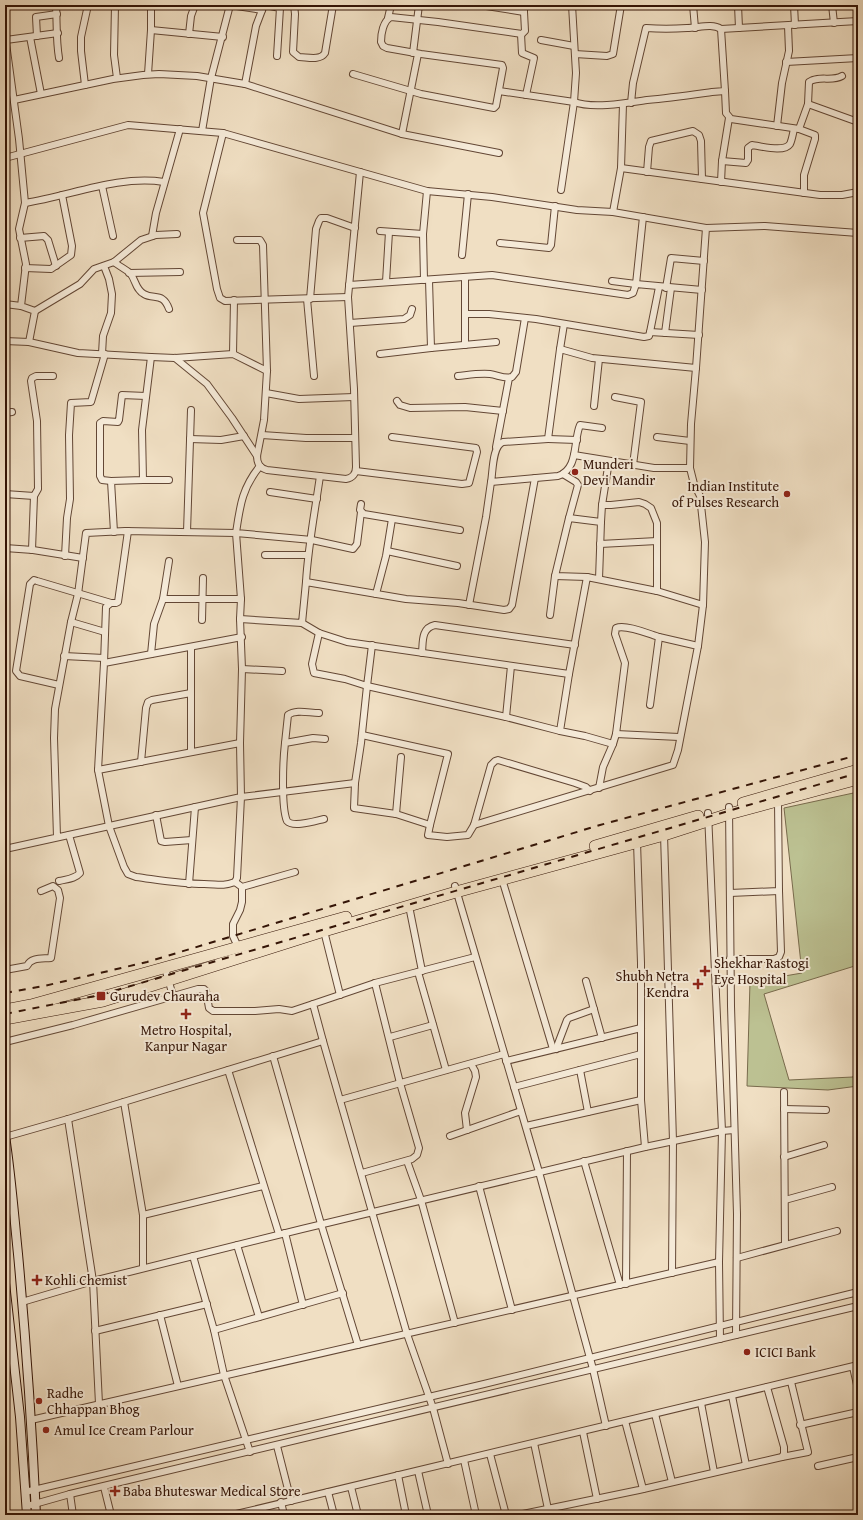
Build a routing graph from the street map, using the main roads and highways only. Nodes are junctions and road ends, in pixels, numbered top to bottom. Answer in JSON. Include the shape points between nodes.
{"nodes":[{"id":1,"x":858,"y":770,"type":"edge"},
{"id":2,"x":858,"y":779,"type":"edge"},
{"id":3,"x":729,"y":811,"type":"junction"},
{"id":4,"x":664,"y":830,"type":"junction"},
{"id":5,"x":455,"y":889,"type":"junction"},
{"id":6,"x":5,"y":1010,"type":"edge"},
{"id":7,"x":5,"y":1020,"type":"edge"},
{"id":8,"x":5,"y":1136,"type":"edge"},
{"id":9,"x":5,"y":1283,"type":"edge"},
{"id":10,"x":26,"y":1515,"type":"edge"},
{"id":11,"x":36,"y":1515,"type":"edge"}],
"edges":[{"from":1,"to":3,"type":"highway"},
{"from":2,"to":3,"type":"highway","via":[[778,802]]},
{"from":3,"to":4,"type":"highway"},
{"from":4,"to":5,"type":"highway"},
{"from":4,"to":5,"type":"highway","via":[[637,842],[502,879]]},
{"from":5,"to":6,"type":"highway"},
{"from":5,"to":7,"type":"highway","via":[[409,906],[103,1001]]},
{"from":8,"to":11,"type":"main road","via":[[22,1302]]},
{"from":9,"to":10,"type":"main road","via":[[20,1417]]}]}
